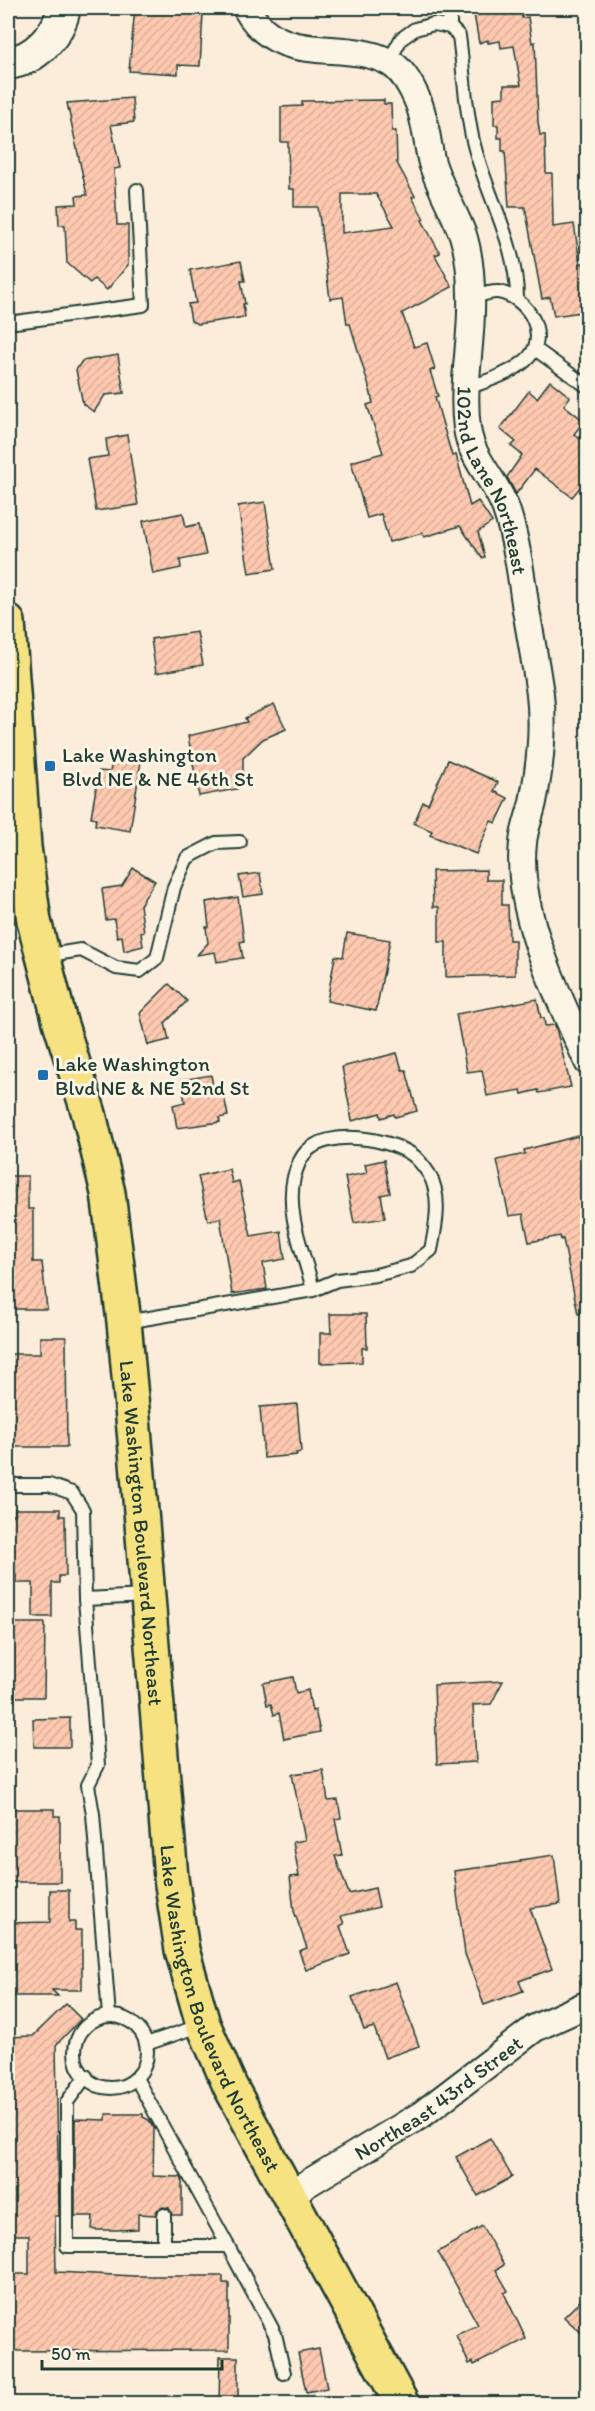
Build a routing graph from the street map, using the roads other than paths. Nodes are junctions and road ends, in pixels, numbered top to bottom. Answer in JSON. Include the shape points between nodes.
{"nodes":[{"id":1,"x":64,"y":8,"type":"edge"},
{"id":2,"x":246,"y":8,"type":"edge"},
{"id":3,"x":450,"y":8,"type":"edge"},
{"id":4,"x":450,"y":27,"type":"junction"},
{"id":5,"x":389,"y":61,"type":"junction"},
{"id":6,"x":8,"y":63,"type":"edge"},
{"id":7,"x":137,"y":189,"type":"dead end"},
{"id":8,"x":471,"y":298,"type":"junction"},
{"id":9,"x":517,"y":298,"type":"junction"},
{"id":10,"x":8,"y":323,"type":"edge"},
{"id":11,"x":535,"y":349,"type":"junction"},
{"id":12,"x":588,"y":387,"type":"edge"},
{"id":13,"x":466,"y":388,"type":"junction"},
{"id":14,"x":8,"y":622,"type":"edge"},
{"id":15,"x":13,"y":782,"type":"edge"},
{"id":16,"x":240,"y":842,"type":"dead end"},
{"id":17,"x":42,"y":956,"type":"junction"},
{"id":18,"x":588,"y":1062,"type":"edge"},
{"id":19,"x":312,"y":1290,"type":"junction"},
{"id":20,"x":124,"y":1322,"type":"junction"},
{"id":21,"x":8,"y":1485,"type":"edge"},
{"id":22,"x":149,"y":1595,"type":"junction"},
{"id":23,"x":85,"y":1599,"type":"junction"},
{"id":24,"x":588,"y":2004,"type":"edge"},
{"id":25,"x":109,"y":2016,"type":"junction"},
{"id":26,"x":203,"y":2024,"type":"junction"},
{"id":27,"x":146,"y":2044,"type":"junction"},
{"id":28,"x":86,"y":2076,"type":"junction"},
{"id":29,"x":136,"y":2078,"type":"junction"},
{"id":30,"x":290,"y":2194,"type":"junction"},
{"id":31,"x":164,"y":2215,"type":"dead end"},
{"id":32,"x":164,"y":2246,"type":"junction"},
{"id":33,"x":228,"y":2246,"type":"junction"},
{"id":34,"x":284,"y":2373,"type":"dead end"},
{"id":35,"x":402,"y":2403,"type":"edge"}],
"edges":[{"from":1,"to":6,"type":"street","via":[[52,34],[38,51]]},
{"from":2,"to":5,"type":"street","via":[[253,20],[277,40],[314,50],[363,54]]},
{"from":3,"to":4,"type":"lane"},
{"from":4,"to":5,"type":"lane","via":[[434,24],[415,29],[401,39]]},
{"from":4,"to":9,"type":"lane","via":[[459,36],[473,142],[504,227],[517,279]]},
{"from":5,"to":8,"type":"street","name":"102nd Lane Northeast","via":[[405,76],[419,104],[432,162],[463,236]]},
{"from":7,"to":10,"type":"lane","via":[[142,305]]},
{"from":8,"to":9,"type":"lane","via":[[496,292]]},
{"from":8,"to":13,"type":"street","name":"102nd Lane Northeast"},
{"from":9,"to":11,"type":"lane","via":[[531,312]]},
{"from":11,"to":12,"type":"lane"},
{"from":11,"to":13,"type":"lane","via":[[526,361],[496,378]]},
{"from":13,"to":18,"type":"street","name":"102nd Lane Northeast","via":[[466,430],[478,464],[501,494],[515,537],[540,696],[541,744],[534,800],[523,844],[525,888],[535,937]]},
{"from":14,"to":15,"type":"main road","name":"Lake Washington Boulevard Northeast"},
{"from":15,"to":17,"type":"main road","name":"Lake Washington Boulevard Northeast"},
{"from":16,"to":17,"type":"lane","via":[[216,843],[187,858],[174,887],[157,958],[140,971],[116,968],[81,950]]},
{"from":17,"to":20,"type":"main road","name":"Lake Washington Boulevard Northeast","via":[[108,1193]]},
{"from":19,"to":19,"type":"lane","via":[[292,1203],[294,1178],[306,1152],[335,1138],[354,1137],[416,1156],[434,1190],[437,1218],[431,1250],[411,1266],[337,1280]]},
{"from":19,"to":20,"type":"lane"},
{"from":20,"to":22,"type":"main road","name":"Lake Washington Boulevard Northeast"},
{"from":21,"to":23,"type":"lane","via":[[49,1485],[72,1493],[82,1510]]},
{"from":22,"to":23,"type":"lane"},
{"from":22,"to":26,"type":"main road","name":"Lake Washington Boulevard Northeast","via":[[171,1878],[182,1950]]},
{"from":23,"to":25,"type":"lane","via":[[98,1765],[88,1785]]},
{"from":24,"to":30,"type":"street","name":"Northeast 43rd Street","via":[[535,2028],[421,2115]]},
{"from":25,"to":27,"type":"lane","via":[[126,2019],[136,2026]]},
{"from":25,"to":28,"type":"lane","via":[[92,2021],[77,2040],[76,2060]]},
{"from":26,"to":27,"type":"lane"},
{"from":26,"to":30,"type":"main road","name":"Lake Washington Boulevard Northeast","via":[[230,2086]]},
{"from":27,"to":29,"type":"lane","via":[[147,2056]]},
{"from":28,"to":29,"type":"lane","via":[[102,2086],[113,2087]]},
{"from":28,"to":32,"type":"lane","via":[[67,2102],[67,2246]]},
{"from":29,"to":33,"type":"lane"},
{"from":30,"to":35,"type":"main road","name":"Lake Washington Boulevard Northeast"},
{"from":31,"to":32,"type":"lane"},
{"from":32,"to":33,"type":"lane"},
{"from":33,"to":34,"type":"lane","via":[[275,2334]]}]}
